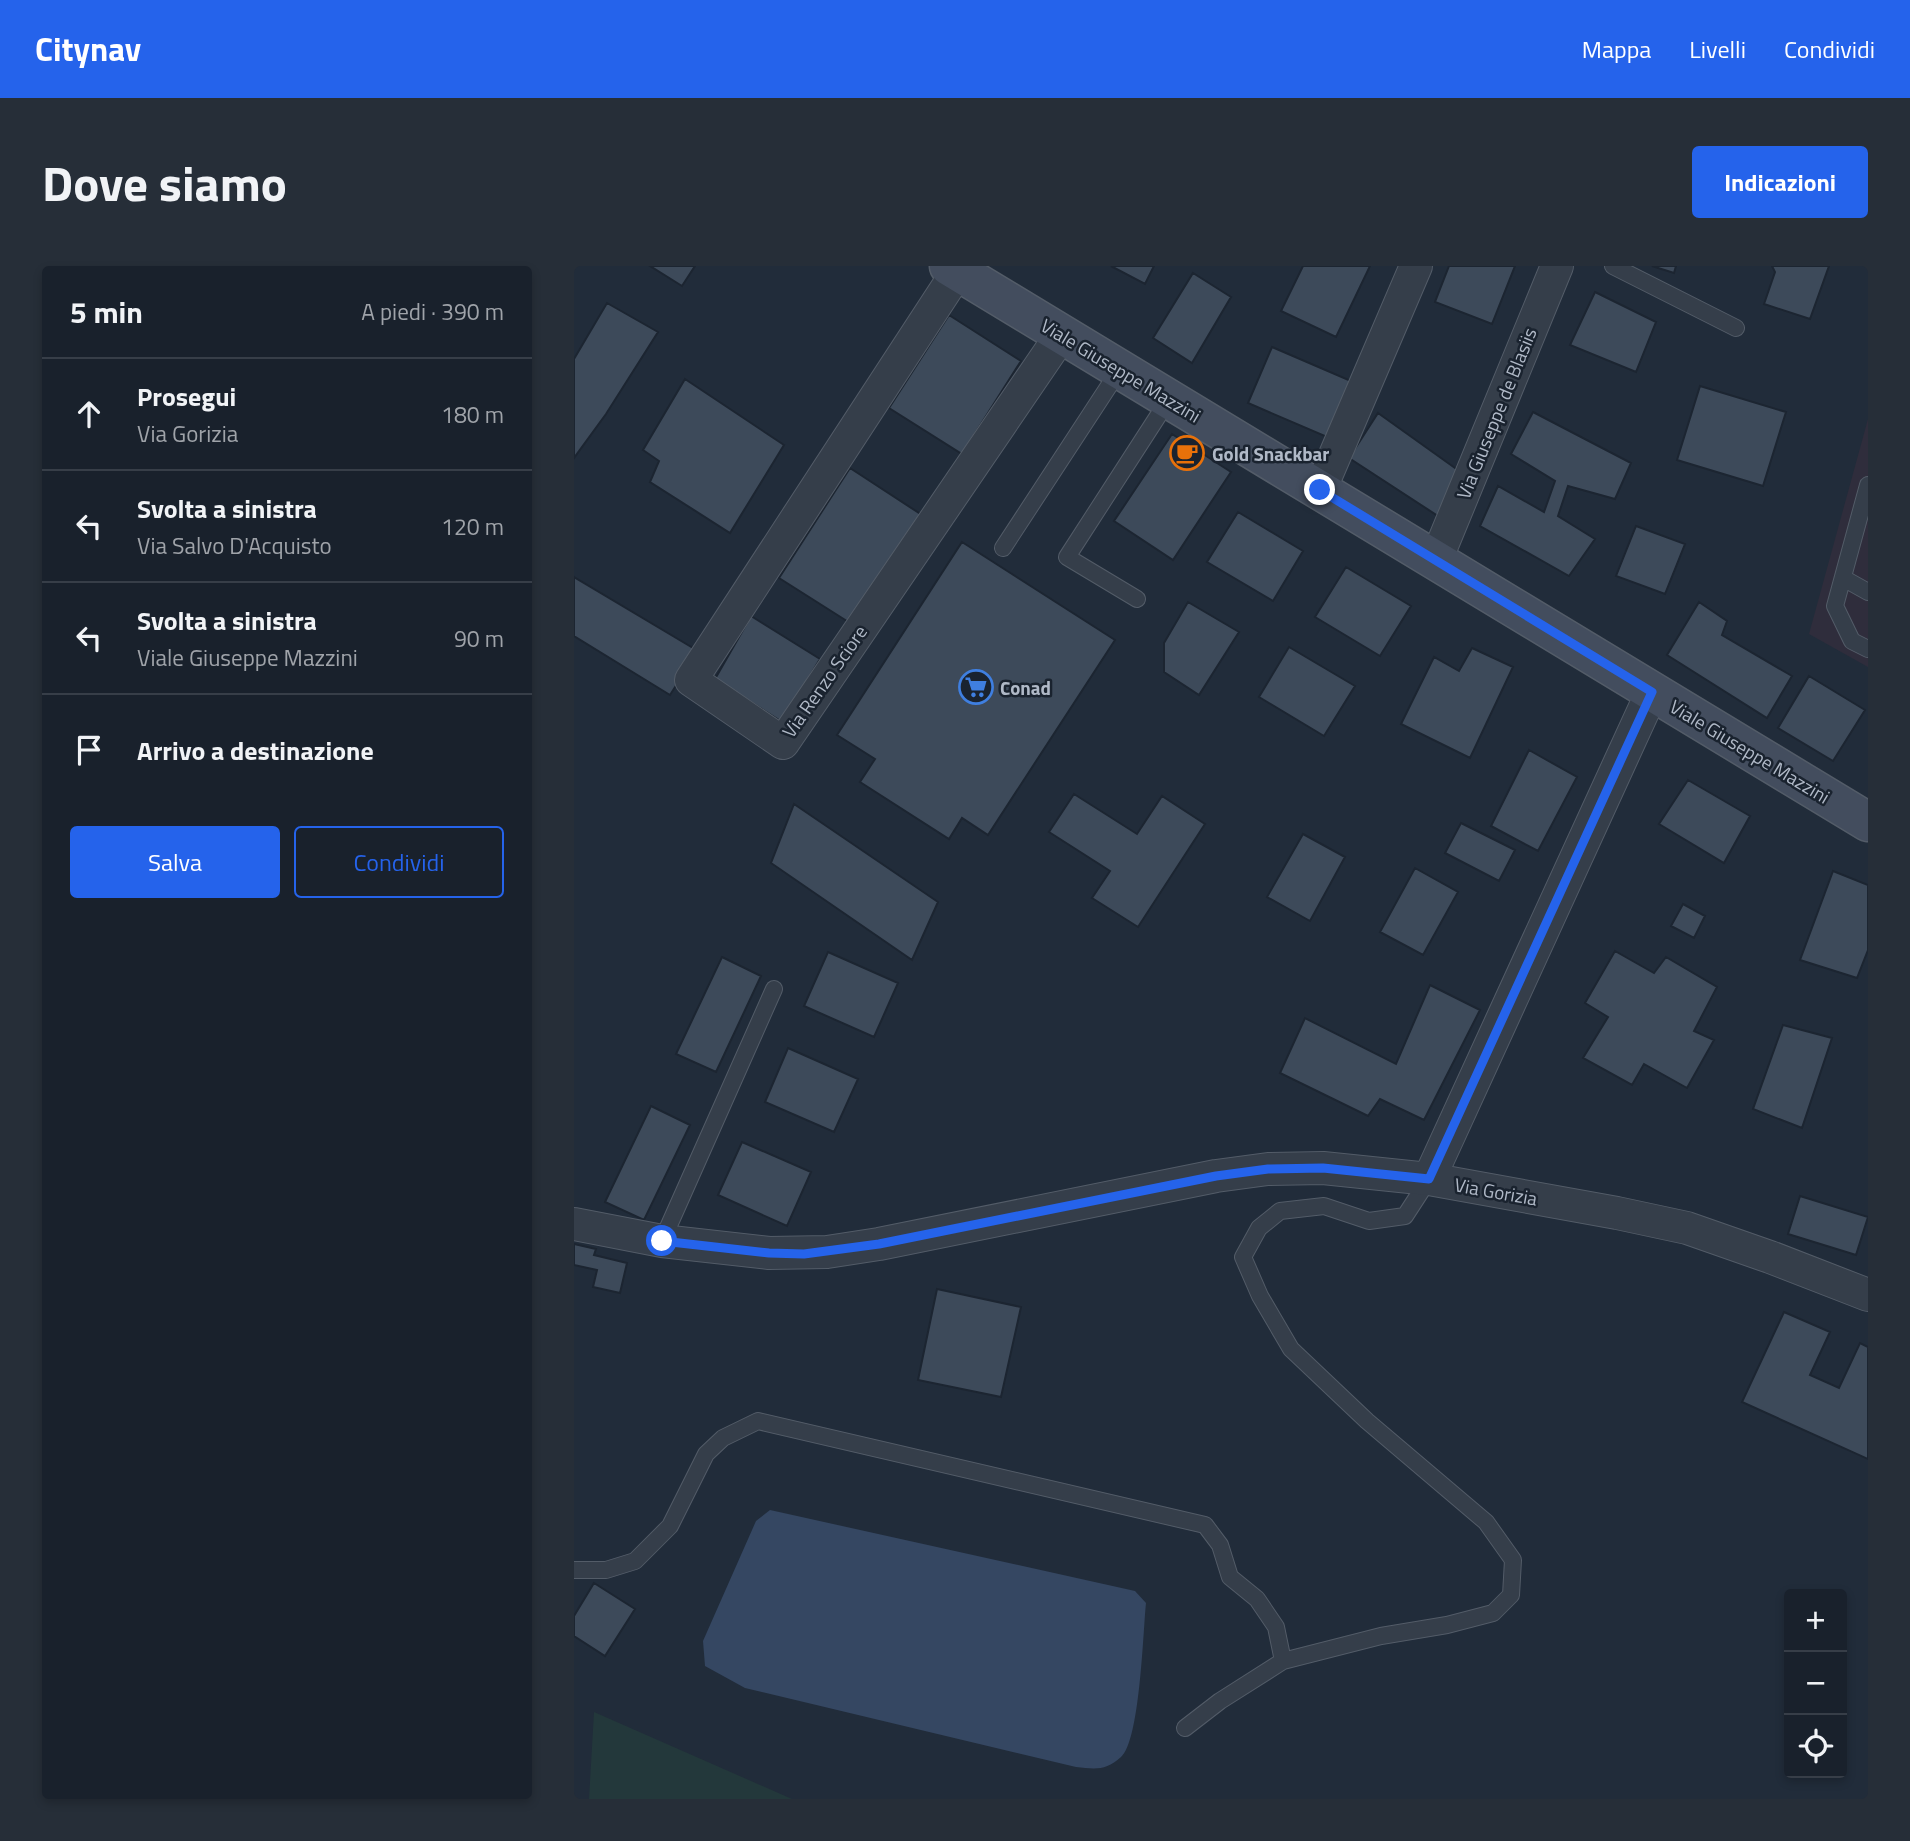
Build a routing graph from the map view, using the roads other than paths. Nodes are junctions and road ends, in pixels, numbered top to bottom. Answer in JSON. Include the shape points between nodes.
{"nodes":[{"id":1,"x":1416,"y":266,"type":"edge"},
{"id":2,"x":1557,"y":266,"type":"edge"},
{"id":3,"x":1613,"y":266,"type":"edge"},
{"id":4,"x":954,"y":269,"type":"edge"},
{"id":5,"x":1736,"y":328,"type":"dead end"},
{"id":6,"x":1062,"y":334,"type":"junction"},
{"id":7,"x":1120,"y":369,"type":"junction"},
{"id":8,"x":1169,"y":399,"type":"junction"},
{"id":9,"x":1868,"y":485,"type":"edge"},
{"id":10,"x":1320,"y":490,"type":"junction"},
{"id":11,"x":1003,"y":548,"type":"dead end"},
{"id":12,"x":1436,"y":560,"type":"junction"},
{"id":13,"x":1843,"y":578,"type":"junction"},
{"id":14,"x":1868,"y":592,"type":"edge"},
{"id":15,"x":1137,"y":599,"type":"dead end"},
{"id":16,"x":1868,"y":649,"type":"edge"},
{"id":17,"x":1652,"y":692,"type":"junction"},
{"id":18,"x":1868,"y":822,"type":"edge"},
{"id":19,"x":774,"y":989,"type":"dead end"},
{"id":20,"x":1429,"y":1179,"type":"junction"},
{"id":21,"x":574,"y":1224,"type":"edge"},
{"id":22,"x":662,"y":1241,"type":"junction"},
{"id":23,"x":1868,"y":1295,"type":"edge"},
{"id":24,"x":574,"y":1570,"type":"edge"},
{"id":25,"x":1283,"y":1661,"type":"junction"},
{"id":26,"x":1185,"y":1728,"type":"dead end"}],
"edges":[{"from":1,"to":10,"type":"street"},
{"from":2,"to":12,"type":"street","name":"Via Giuseppe de Blasiis"},
{"from":3,"to":5,"type":"lane"},
{"from":4,"to":6,"type":"main road","name":"Viale Giuseppe Mazzini"},
{"from":4,"to":6,"type":"street","name":"Via Renzo Sciore","via":[[691,680],[782,743]]},
{"from":6,"to":7,"type":"main road","name":"Viale Giuseppe Mazzini"},
{"from":7,"to":8,"type":"main road","name":"Viale Giuseppe Mazzini"},
{"from":7,"to":11,"type":"lane"},
{"from":8,"to":10,"type":"main road","name":"Viale Giuseppe Mazzini"},
{"from":8,"to":15,"type":"lane","via":[[1067,556]]},
{"from":9,"to":13,"type":"lane"},
{"from":10,"to":12,"type":"main road","name":"Viale Giuseppe Mazzini"},
{"from":12,"to":17,"type":"main road","name":"Viale Giuseppe Mazzini"},
{"from":13,"to":14,"type":"lane"},
{"from":13,"to":16,"type":"lane","via":[[1835,606],[1852,641]]},
{"from":17,"to":18,"type":"main road","name":"Viale Giuseppe Mazzini"},
{"from":17,"to":20,"type":"street"},
{"from":19,"to":22,"type":"lane"},
{"from":20,"to":22,"type":"street","name":"Via Gorizia","via":[[1323,1168],[1255,1171],[827,1252],[769,1253]]},
{"from":20,"to":23,"type":"street","name":"Via Gorizia","via":[[1687,1228]]},
{"from":20,"to":25,"type":"lane","via":[[1405,1216],[1369,1221],[1324,1206],[1280,1211],[1259,1228],[1244,1257],[1291,1349],[1367,1422],[1486,1522],[1513,1560],[1511,1595],[1493,1613]]},
{"from":21,"to":22,"type":"street","name":"Via Gorizia"},
{"from":24,"to":25,"type":"lane","via":[[606,1570],[635,1561],[670,1527],[706,1454],[723,1438],[758,1421],[1205,1525],[1220,1545],[1230,1577],[1257,1599],[1276,1627]]},
{"from":25,"to":26,"type":"lane"}]}
